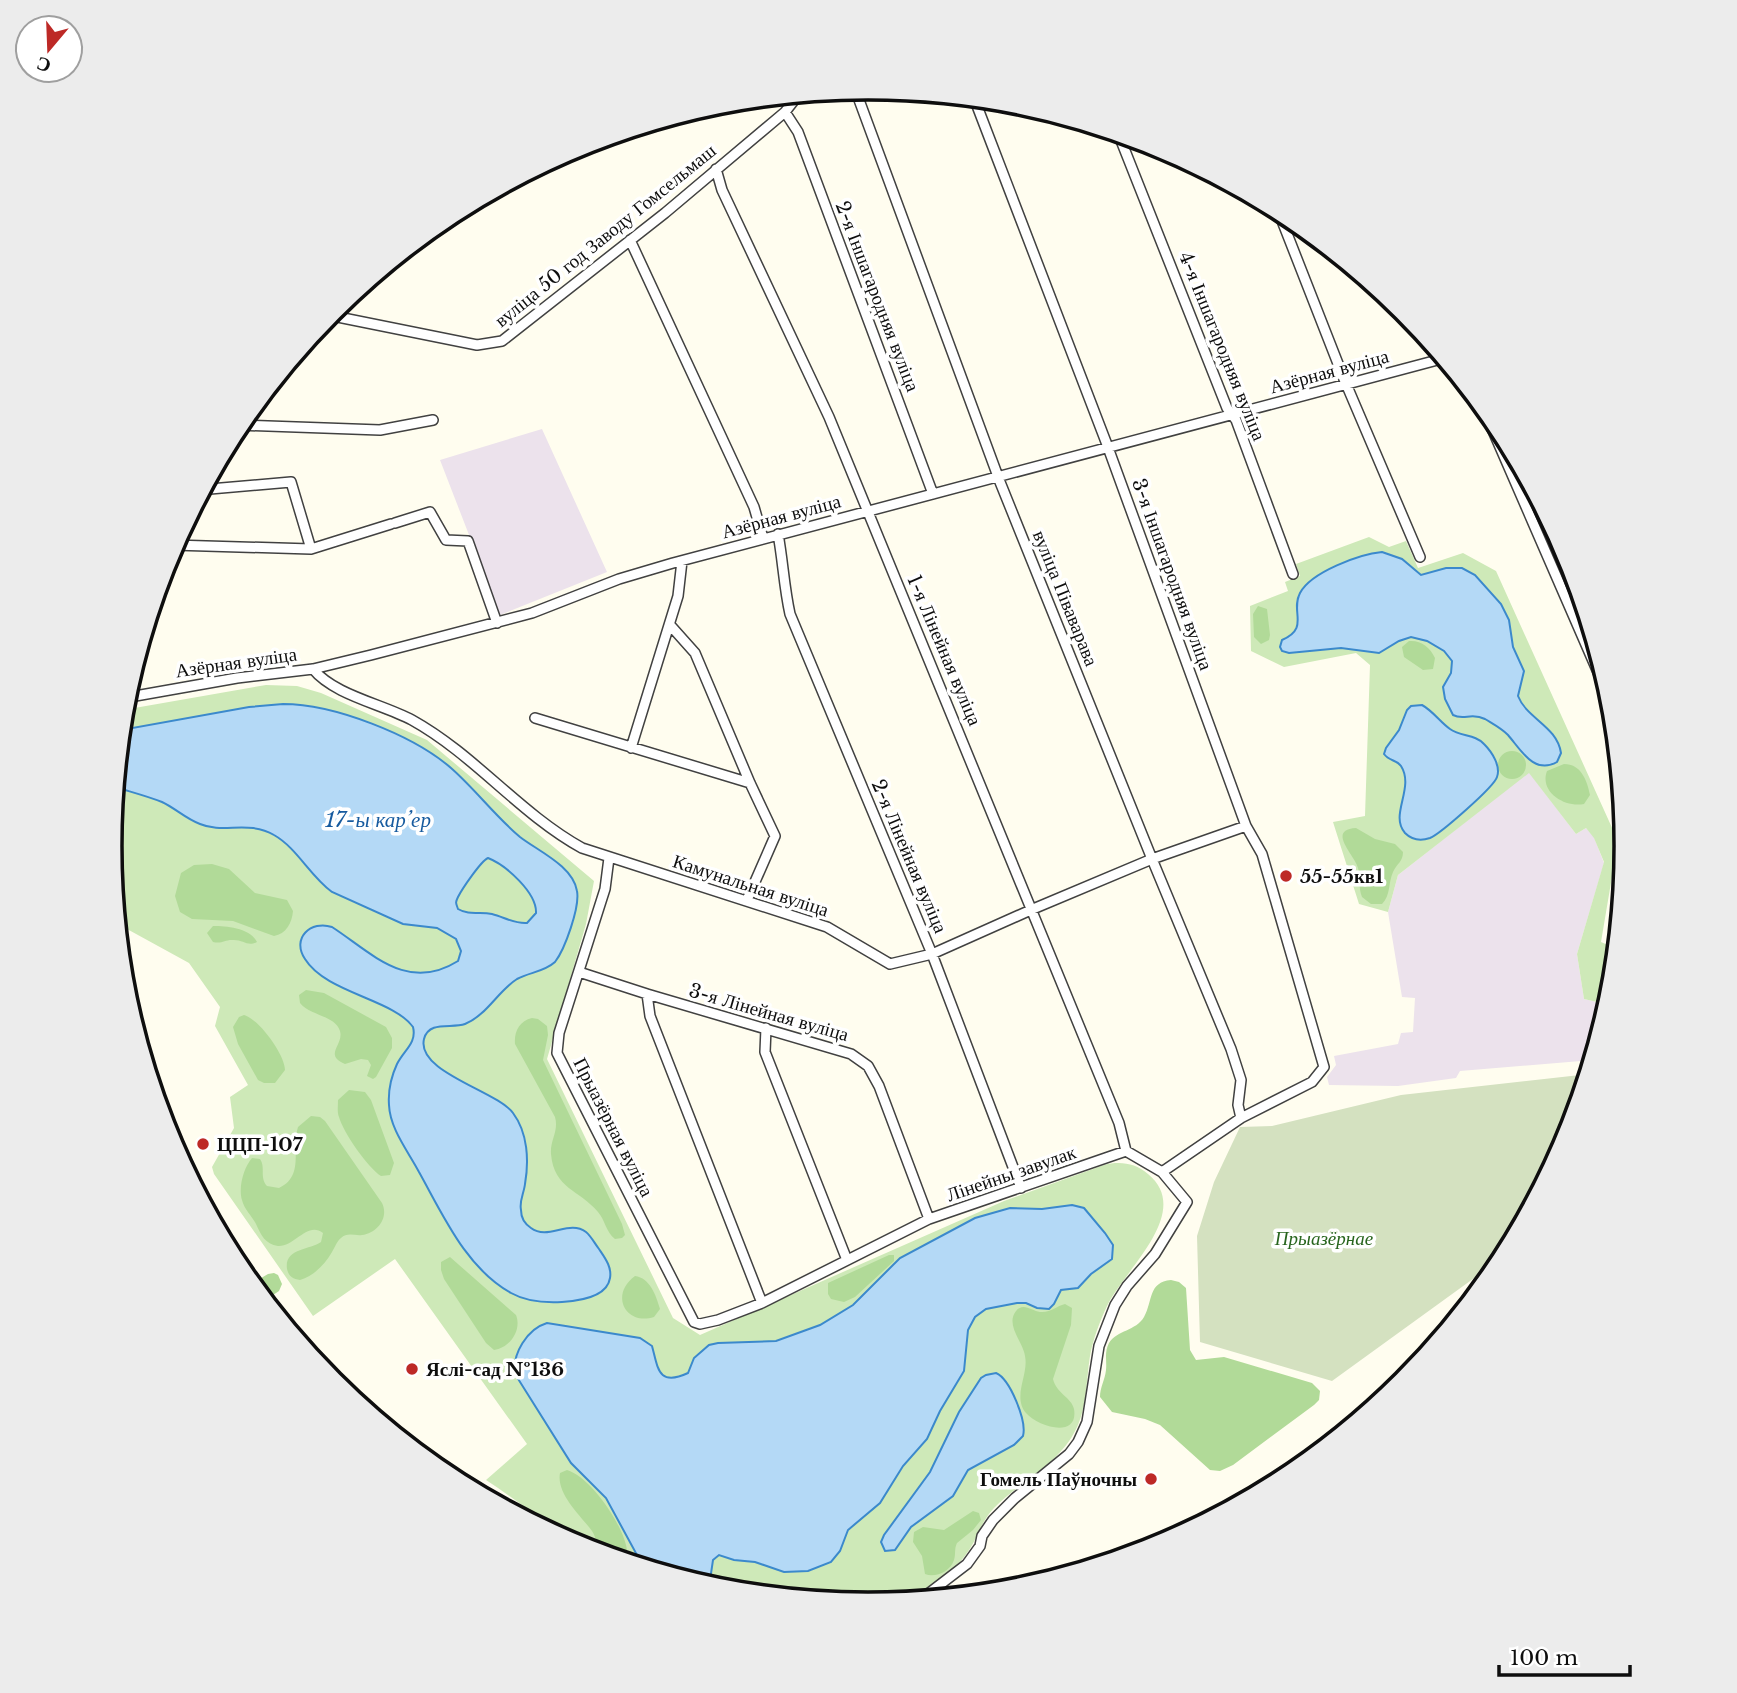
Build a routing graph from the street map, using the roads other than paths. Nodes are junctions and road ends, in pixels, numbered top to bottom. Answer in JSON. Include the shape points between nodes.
{"nodes":[{"id":1,"x":859,"y":100,"type":"edge"},
{"id":2,"x":791,"y":104,"type":"edge"},
{"id":3,"x":979,"y":108,"type":"edge"},
{"id":4,"x":785,"y":112,"type":"junction"},
{"id":5,"x":1123,"y":144,"type":"edge"},
{"id":6,"x":716,"y":169,"type":"junction"},
{"id":7,"x":1285,"y":227,"type":"edge"},
{"id":8,"x":630,"y":240,"type":"junction"},
{"id":9,"x":341,"y":318,"type":"edge"},
{"id":10,"x":1436,"y":361,"type":"edge"},
{"id":11,"x":1347,"y":384,"type":"junction"},
{"id":12,"x":1232,"y":414,"type":"junction"},
{"id":13,"x":433,"y":420,"type":"dead end"},
{"id":14,"x":253,"y":426,"type":"edge"},
{"id":15,"x":1108,"y":448,"type":"junction"},
{"id":16,"x":1503,"y":455,"type":"edge"},
{"id":17,"x":999,"y":476,"type":"junction"},
{"id":18,"x":214,"y":489,"type":"edge"},
{"id":19,"x":933,"y":494,"type":"junction"},
{"id":20,"x":868,"y":511,"type":"junction"},
{"id":21,"x":778,"y":534,"type":"junction"},
{"id":22,"x":764,"y":538,"type":"junction"},
{"id":23,"x":186,"y":545,"type":"edge"},
{"id":24,"x":311,"y":549,"type":"junction"},
{"id":25,"x":1420,"y":557,"type":"dead end"},
{"id":26,"x":682,"y":561,"type":"junction"},
{"id":27,"x":1293,"y":574,"type":"dead end"},
{"id":28,"x":497,"y":623,"type":"junction"},
{"id":29,"x":670,"y":625,"type":"junction"},
{"id":30,"x":1590,"y":655,"type":"edge"},
{"id":31,"x":313,"y":669,"type":"junction"},
{"id":32,"x":137,"y":696,"type":"edge"},
{"id":33,"x":535,"y":718,"type":"dead end"},
{"id":34,"x":631,"y":748,"type":"junction"},
{"id":35,"x":750,"y":783,"type":"junction"},
{"id":36,"x":1246,"y":827,"type":"junction"},
{"id":37,"x":609,"y":858,"type":"junction"},
{"id":38,"x":1152,"y":859,"type":"junction"},
{"id":39,"x":747,"y":900,"type":"junction"},
{"id":40,"x":1033,"y":909,"type":"junction"},
{"id":41,"x":932,"y":954,"type":"junction"},
{"id":42,"x":579,"y":972,"type":"junction"},
{"id":43,"x":647,"y":994,"type":"junction"},
{"id":44,"x":766,"y":1028,"type":"junction"},
{"id":45,"x":1241,"y":1118,"type":"junction"},
{"id":46,"x":1126,"y":1151,"type":"junction"},
{"id":47,"x":1162,"y":1172,"type":"junction"},
{"id":48,"x":1021,"y":1188,"type":"junction"},
{"id":49,"x":929,"y":1219,"type":"junction"},
{"id":50,"x":847,"y":1260,"type":"junction"},
{"id":51,"x":762,"y":1303,"type":"junction"},
{"id":52,"x":694,"y":1322,"type":"joint"},
{"id":53,"x":933,"y":1590,"type":"edge"}],
"edges":[{"from":1,"to":17,"type":"street","name":"вуліца Піваварава"},
{"from":2,"to":4,"type":"street","name":"вуліца 50 год Заводу Гомсельмаш"},
{"from":3,"to":15,"type":"street","name":"3-я Іншагародняя вуліца"},
{"from":4,"to":6,"type":"street","name":"вуліца 50 год Заводу Гомсельмаш"},
{"from":4,"to":19,"type":"street","name":"2-я Іншагародняя вуліца","via":[[798,132]]},
{"from":5,"to":12,"type":"street","name":"4-я Іншагародняя вуліца"},
{"from":6,"to":8,"type":"street","name":"вуліца 50 год Заводу Гомсельмаш"},
{"from":6,"to":20,"type":"street","name":"1-я Лінейная вуліца"},
{"from":7,"to":11,"type":"street"},
{"from":8,"to":9,"type":"street","name":"вуліца 50 год Заводу Гомсельмаш","via":[[496,343],[477,345]]},
{"from":8,"to":22,"type":"street","via":[[754,507]]},
{"from":10,"to":11,"type":"street","name":"Азёрная вуліца"},
{"from":11,"to":12,"type":"street","name":"Азёрная вуліца"},
{"from":11,"to":25,"type":"street"},
{"from":12,"to":15,"type":"street","name":"Азёрная вуліца"},
{"from":12,"to":27,"type":"street","name":"4-я Іншагародняя вуліца"},
{"from":13,"to":14,"type":"street","via":[[380,430]]},
{"from":15,"to":17,"type":"street","name":"Азёрная вуліца"},
{"from":15,"to":36,"type":"street","name":"3-я Іншагародняя вуліца"},
{"from":16,"to":30,"type":"street"},
{"from":17,"to":19,"type":"street","name":"Азёрная вуліца"},
{"from":17,"to":38,"type":"street","name":"вуліца Піваварава"},
{"from":18,"to":24,"type":"street","via":[[292,482]]},
{"from":19,"to":20,"type":"street","name":"Азёрная вуліца"},
{"from":20,"to":21,"type":"street","name":"Азёрная вуліца"},
{"from":20,"to":40,"type":"street","name":"1-я Лінейная вуліца"},
{"from":21,"to":22,"type":"street","name":"Азёрная вуліца"},
{"from":21,"to":41,"type":"street","name":"2-я Лінейная вуліца","via":[[790,614]]},
{"from":22,"to":26,"type":"street","name":"Азёрная вуліца"},
{"from":23,"to":24,"type":"street"},
{"from":24,"to":28,"type":"street","via":[[430,512],[446,540],[468,541]]},
{"from":26,"to":28,"type":"street","name":"Азёрная вуліца"},
{"from":26,"to":29,"type":"street"},
{"from":28,"to":31,"type":"street","name":"Азёрная вуліца"},
{"from":29,"to":34,"type":"street"},
{"from":29,"to":35,"type":"street","via":[[695,653]]},
{"from":31,"to":32,"type":"street","name":"Азёрная вуліца"},
{"from":31,"to":37,"type":"street","name":"Камунальная вуліца","via":[[327,682],[442,738],[554,832]]},
{"from":33,"to":34,"type":"street"},
{"from":34,"to":35,"type":"street"},
{"from":35,"to":39,"type":"street","via":[[775,836]]},
{"from":36,"to":38,"type":"street","name":"Камунальная вуліца"},
{"from":36,"to":45,"type":"street","name":"3-я Іншагародняя вуліца","via":[[1262,854],[1324,1067],[1312,1082]]},
{"from":37,"to":39,"type":"street","name":"Камунальная вуліца"},
{"from":37,"to":42,"type":"street","name":"Прыазёрная вуліца","via":[[605,889]]},
{"from":38,"to":40,"type":"street","name":"Камунальная вуліца"},
{"from":38,"to":45,"type":"street","name":"вуліца Піваварава","via":[[1231,1049],[1241,1080]]},
{"from":39,"to":41,"type":"street","name":"Камунальная вуліца","via":[[827,927],[890,964]]},
{"from":40,"to":41,"type":"street","name":"Камунальная вуліца"},
{"from":40,"to":46,"type":"street","name":"1-я Лінейная вуліца","via":[[1119,1123]]},
{"from":41,"to":48,"type":"street","name":"2-я Лінейная вуліца"},
{"from":42,"to":43,"type":"street","name":"3-я Лінейная вуліца"},
{"from":42,"to":52,"type":"street","name":"Прыазёрная вуліца","via":[[557,1053]]},
{"from":43,"to":44,"type":"street","name":"3-я Лінейная вуліца"},
{"from":43,"to":51,"type":"street","via":[[650,1016]]},
{"from":44,"to":49,"type":"street","name":"3-я Лінейная вуліца","via":[[851,1054],[868,1066]]},
{"from":44,"to":50,"type":"street","via":[[765,1052]]},
{"from":45,"to":47,"type":"street"},
{"from":46,"to":47,"type":"street"},
{"from":46,"to":48,"type":"street","name":"Лінейны завулак"},
{"from":47,"to":53,"type":"street","via":[[1187,1202],[1155,1254],[1115,1305],[1100,1346],[1087,1422],[1078,1442],[993,1520],[967,1564]]},
{"from":48,"to":49,"type":"street","name":"Лінейны завулак"},
{"from":49,"to":50,"type":"street","name":"Лінейны завулак"},
{"from":50,"to":51,"type":"street","name":"Лінейны завулак"},
{"from":51,"to":52,"type":"street","name":"Лінейны завулак","via":[[718,1320]]}]}
